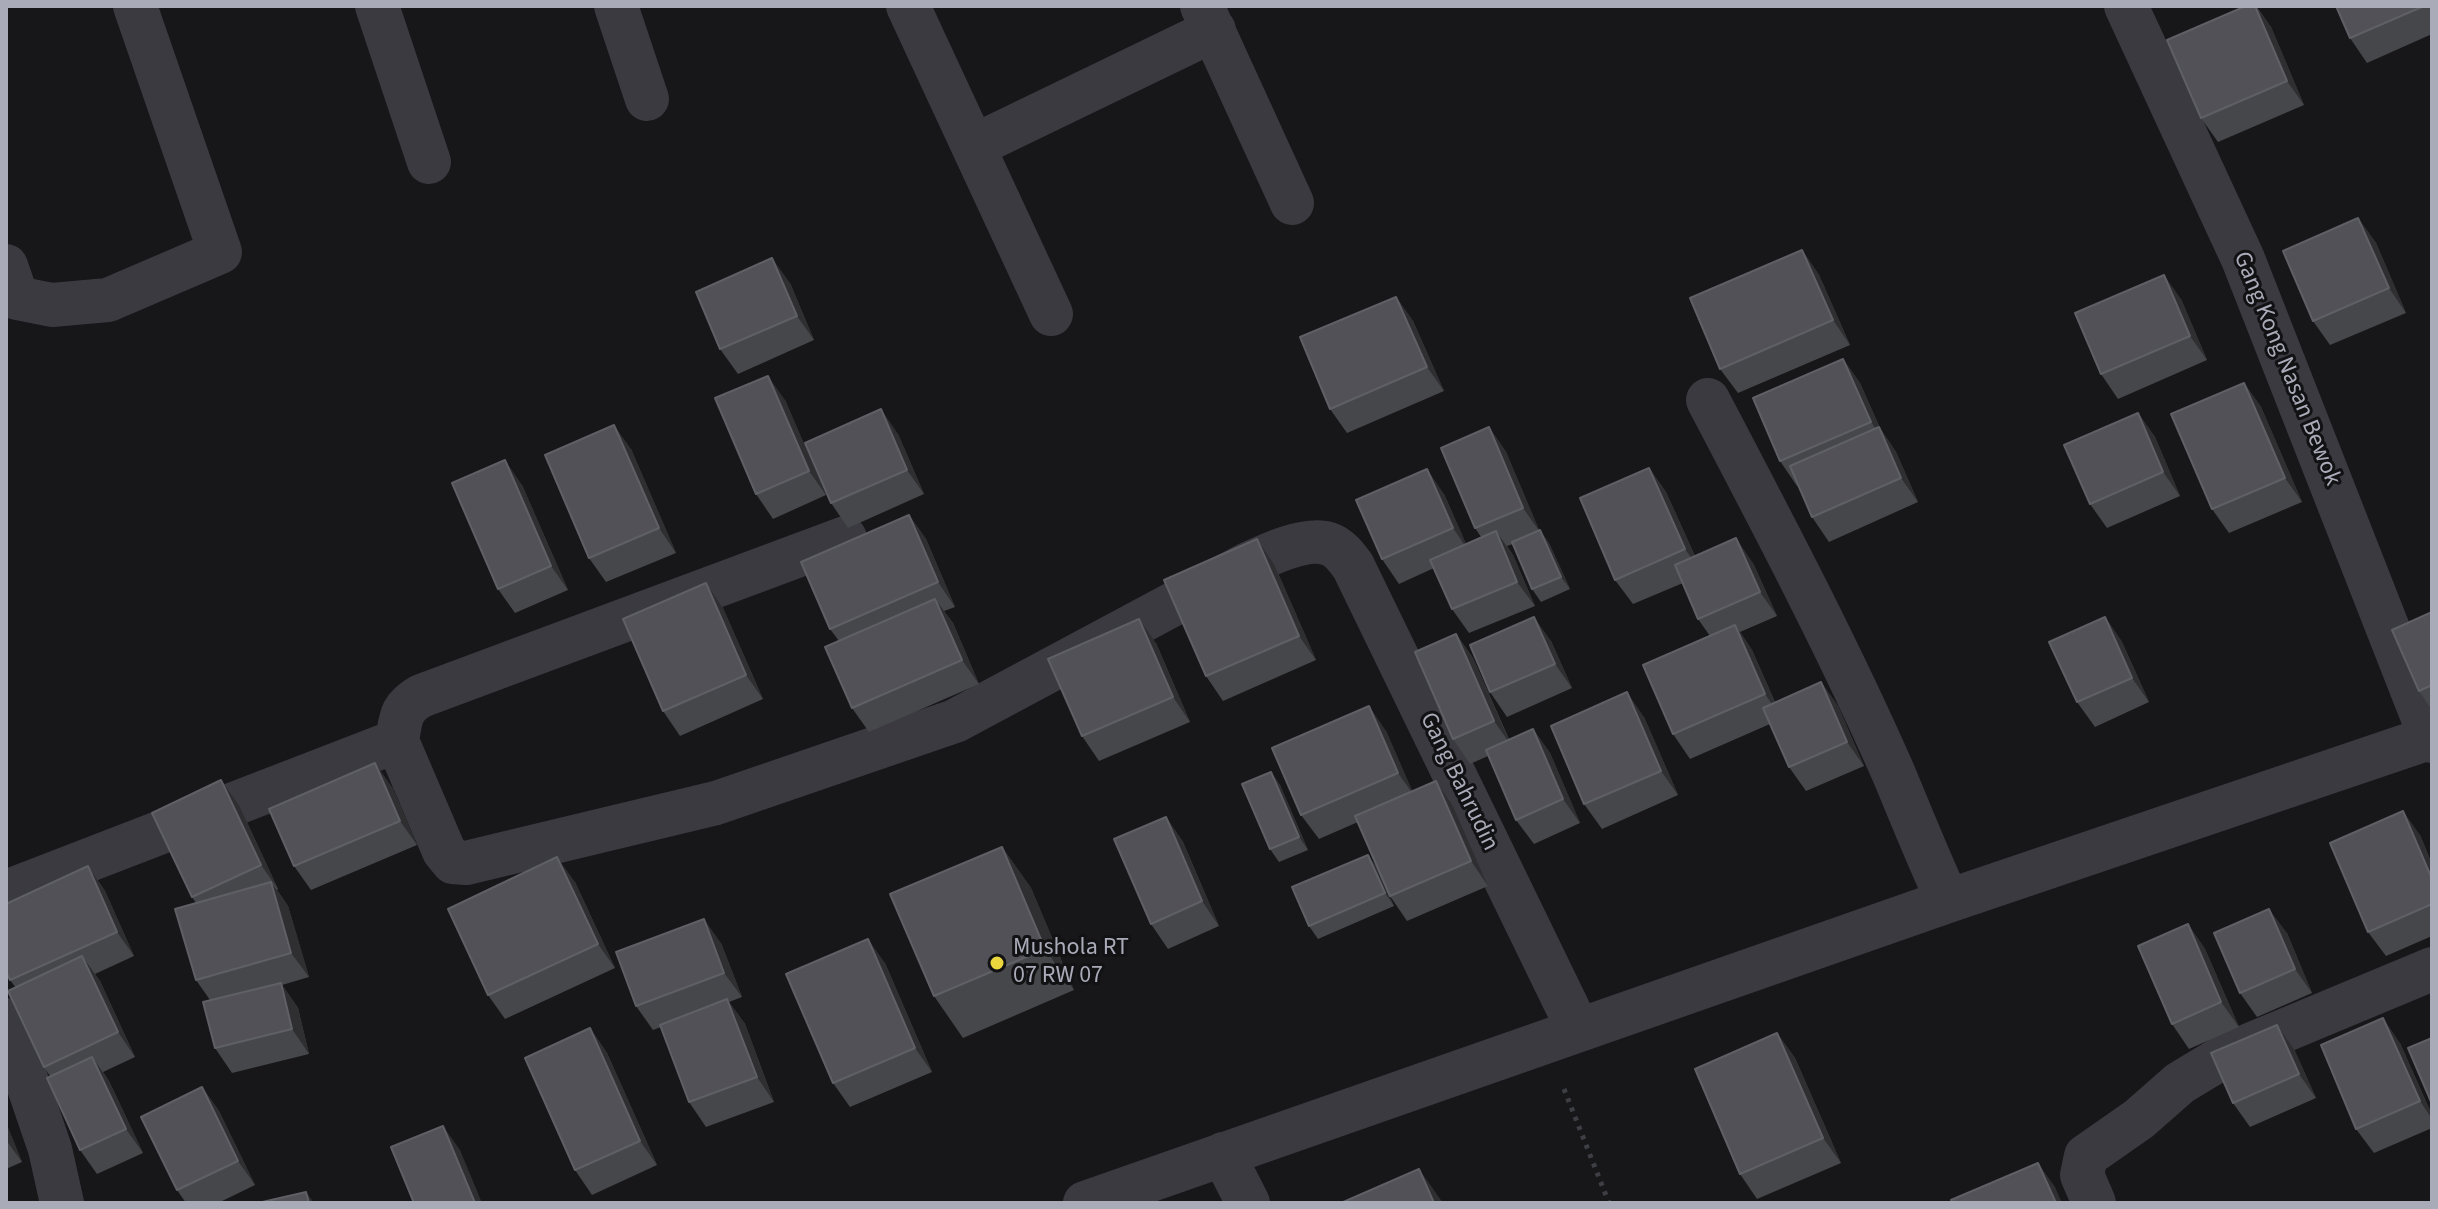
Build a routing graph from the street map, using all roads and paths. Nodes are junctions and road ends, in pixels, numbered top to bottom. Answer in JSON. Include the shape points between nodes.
{"nodes":[{"id":1,"x":135,"y":6,"type":"edge"},
{"id":2,"x":377,"y":6,"type":"edge"},
{"id":3,"x":616,"y":6,"type":"edge"},
{"id":4,"x":908,"y":6,"type":"edge"},
{"id":5,"x":2126,"y":6,"type":"edge"},
{"id":6,"x":1208,"y":18,"type":"edge"},
{"id":7,"x":647,"y":99,"type":"dead end"},
{"id":8,"x":974,"y":146,"type":"junction"},
{"id":9,"x":429,"y":162,"type":"dead end"},
{"id":10,"x":1292,"y":203,"type":"dead end"},
{"id":11,"x":6,"y":266,"type":"edge"},
{"id":12,"x":1051,"y":314,"type":"dead end"},
{"id":13,"x":1708,"y":400,"type":"dead end"},
{"id":14,"x":845,"y":538,"type":"dead end"},
{"id":15,"x":2432,"y":739,"type":"edge"},
{"id":16,"x":397,"y":741,"type":"junction"},
{"id":17,"x":6,"y":892,"type":"edge"},
{"id":18,"x":1948,"y":901,"type":"junction"},
{"id":19,"x":2432,"y":969,"type":"edge"},
{"id":20,"x":6,"y":1020,"type":"edge"},
{"id":21,"x":1562,"y":1035,"type":"junction"},
{"id":22,"x":1223,"y":1154,"type":"junction"},
{"id":23,"x":62,"y":1203,"type":"edge"},
{"id":24,"x":1085,"y":1203,"type":"edge"},
{"id":25,"x":1248,"y":1203,"type":"edge"},
{"id":26,"x":1609,"y":1203,"type":"edge"},
{"id":27,"x":2094,"y":1203,"type":"edge"}],
"edges":[{"from":1,"to":11,"type":"street","via":[[220,252],[108,300],[52,305],[17,298]]},
{"from":2,"to":9,"type":"street"},
{"from":3,"to":7,"type":"street"},
{"from":4,"to":8,"type":"street"},
{"from":5,"to":15,"type":"street","name":"Gang Kong Nasan Bewok","via":[[2243,259]]},
{"from":6,"to":8,"type":"street"},
{"from":6,"to":10,"type":"street"},
{"from":8,"to":12,"type":"street"},
{"from":13,"to":18,"type":"street","via":[[1799,574]]},
{"from":14,"to":16,"type":"street","via":[[421,696],[402,711]]},
{"from":15,"to":18,"type":"street"},
{"from":16,"to":17,"type":"street"},
{"from":16,"to":21,"type":"street","name":"Gang Bahrudin","via":[[444,851],[453,862],[466,863],[716,803],[955,721],[1279,549],[1329,544],[1353,566]]},
{"from":18,"to":21,"type":"street"},
{"from":19,"to":27,"type":"street","via":[[2228,1054],[2180,1083],[2086,1156],[2082,1175]]},
{"from":20,"to":23,"type":"street","via":[[50,1149]]},
{"from":21,"to":22,"type":"street"},
{"from":21,"to":26,"type":"path"},
{"from":22,"to":24,"type":"street"},
{"from":22,"to":25,"type":"street"}]}
